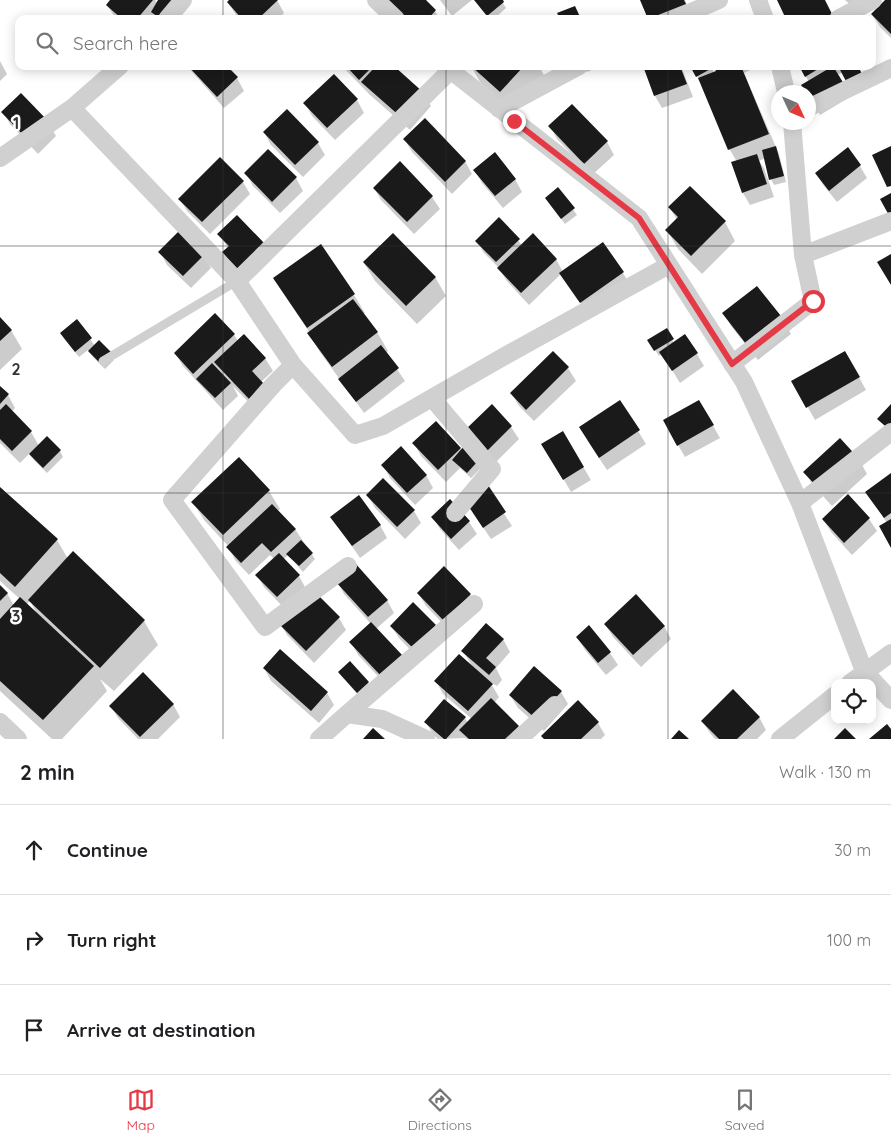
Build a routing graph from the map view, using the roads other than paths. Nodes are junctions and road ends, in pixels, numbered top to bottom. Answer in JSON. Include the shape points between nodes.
{"nodes":[{"id":1,"x":183,"y":0,"type":"edge"},
{"id":2,"x":376,"y":0,"type":"edge"},
{"id":3,"x":719,"y":0,"type":"edge"},
{"id":4,"x":758,"y":0,"type":"edge"},
{"id":5,"x":873,"y":0,"type":"edge"},
{"id":6,"x":170,"y":15,"type":"edge"},
{"id":7,"x":392,"y":15,"type":"edge"},
{"id":8,"x":684,"y":15,"type":"edge"},
{"id":9,"x":764,"y":15,"type":"edge"},
{"id":10,"x":845,"y":15,"type":"edge"},
{"id":11,"x":891,"y":68,"type":"edge"},
{"id":12,"x":115,"y":70,"type":"edge"},
{"id":13,"x":446,"y":70,"type":"edge"},
{"id":14,"x":448,"y":70,"type":"edge"},
{"id":15,"x":572,"y":70,"type":"edge"},
{"id":16,"x":781,"y":70,"type":"edge"},
{"id":17,"x":784,"y":85,"type":"edge"},
{"id":18,"x":816,"y":104,"type":"edge"},
{"id":19,"x":72,"y":108,"type":"junction"},
{"id":20,"x":499,"y":109,"type":"junction"},
{"id":21,"x":793,"y":130,"type":"edge"},
{"id":22,"x":0,"y":158,"type":"edge"},
{"id":23,"x":891,"y":221,"type":"edge"},
{"id":24,"x":803,"y":256,"type":"junction"},
{"id":25,"x":669,"y":265,"type":"junction"},
{"id":26,"x":237,"y":281,"type":"junction"},
{"id":27,"x":103,"y":361,"type":"dead end"},
{"id":28,"x":732,"y":364,"type":"junction"},
{"id":29,"x":293,"y":365,"type":"junction"},
{"id":30,"x":432,"y":398,"type":"junction"},
{"id":31,"x":891,"y":432,"type":"edge"},
{"id":32,"x":800,"y":503,"type":"junction"},
{"id":33,"x":455,"y":513,"type":"dead end"},
{"id":34,"x":348,"y":566,"type":"dead end"},
{"id":35,"x":474,"y":604,"type":"dead end"},
{"id":36,"x":891,"y":653,"type":"edge"},
{"id":37,"x":864,"y":672,"type":"junction"},
{"id":38,"x":855,"y":679,"type":"edge"},
{"id":39,"x":831,"y":698,"type":"edge"},
{"id":40,"x":891,"y":700,"type":"edge"},
{"id":41,"x":556,"y":705,"type":"dead end"},
{"id":42,"x":347,"y":714,"type":"junction"},
{"id":43,"x":0,"y":722,"type":"edge"},
{"id":44,"x":18,"y":739,"type":"edge"},
{"id":45,"x":319,"y":739,"type":"edge"},
{"id":46,"x":426,"y":739,"type":"edge"},
{"id":47,"x":519,"y":739,"type":"edge"},
{"id":48,"x":780,"y":739,"type":"edge"}],
"edges":[{"from":1,"to":6,"type":"street"},
{"from":2,"to":7,"type":"street"},
{"from":3,"to":8,"type":"street"},
{"from":4,"to":9,"type":"street"},
{"from":5,"to":10,"type":"street"},
{"from":11,"to":18,"type":"street"},
{"from":12,"to":19,"type":"street"},
{"from":13,"to":26,"type":"street"},
{"from":14,"to":20,"type":"street"},
{"from":15,"to":20,"type":"street"},
{"from":16,"to":17,"type":"street"},
{"from":19,"to":22,"type":"street"},
{"from":19,"to":26,"type":"street"},
{"from":20,"to":25,"type":"street","via":[[639,218]]},
{"from":21,"to":24,"type":"street"},
{"from":23,"to":24,"type":"street"},
{"from":24,"to":28,"type":"street","via":[[813,301]]},
{"from":25,"to":28,"type":"street"},
{"from":25,"to":30,"type":"street"},
{"from":26,"to":27,"type":"lane"},
{"from":26,"to":29,"type":"street"},
{"from":28,"to":32,"type":"street","via":[[744,382]]},
{"from":29,"to":30,"type":"street","via":[[355,435],[383,426]]},
{"from":29,"to":34,"type":"street","via":[[172,500],[265,627]]},
{"from":30,"to":33,"type":"street","via":[[492,469]]},
{"from":31,"to":32,"type":"street"},
{"from":32,"to":37,"type":"street"},
{"from":35,"to":42,"type":"street"},
{"from":36,"to":37,"type":"street"},
{"from":37,"to":38,"type":"street"},
{"from":37,"to":40,"type":"street"},
{"from":39,"to":48,"type":"street"},
{"from":41,"to":47,"type":"street"},
{"from":42,"to":45,"type":"street"},
{"from":42,"to":46,"type":"street","via":[[382,719]]},
{"from":43,"to":44,"type":"street"}]}
